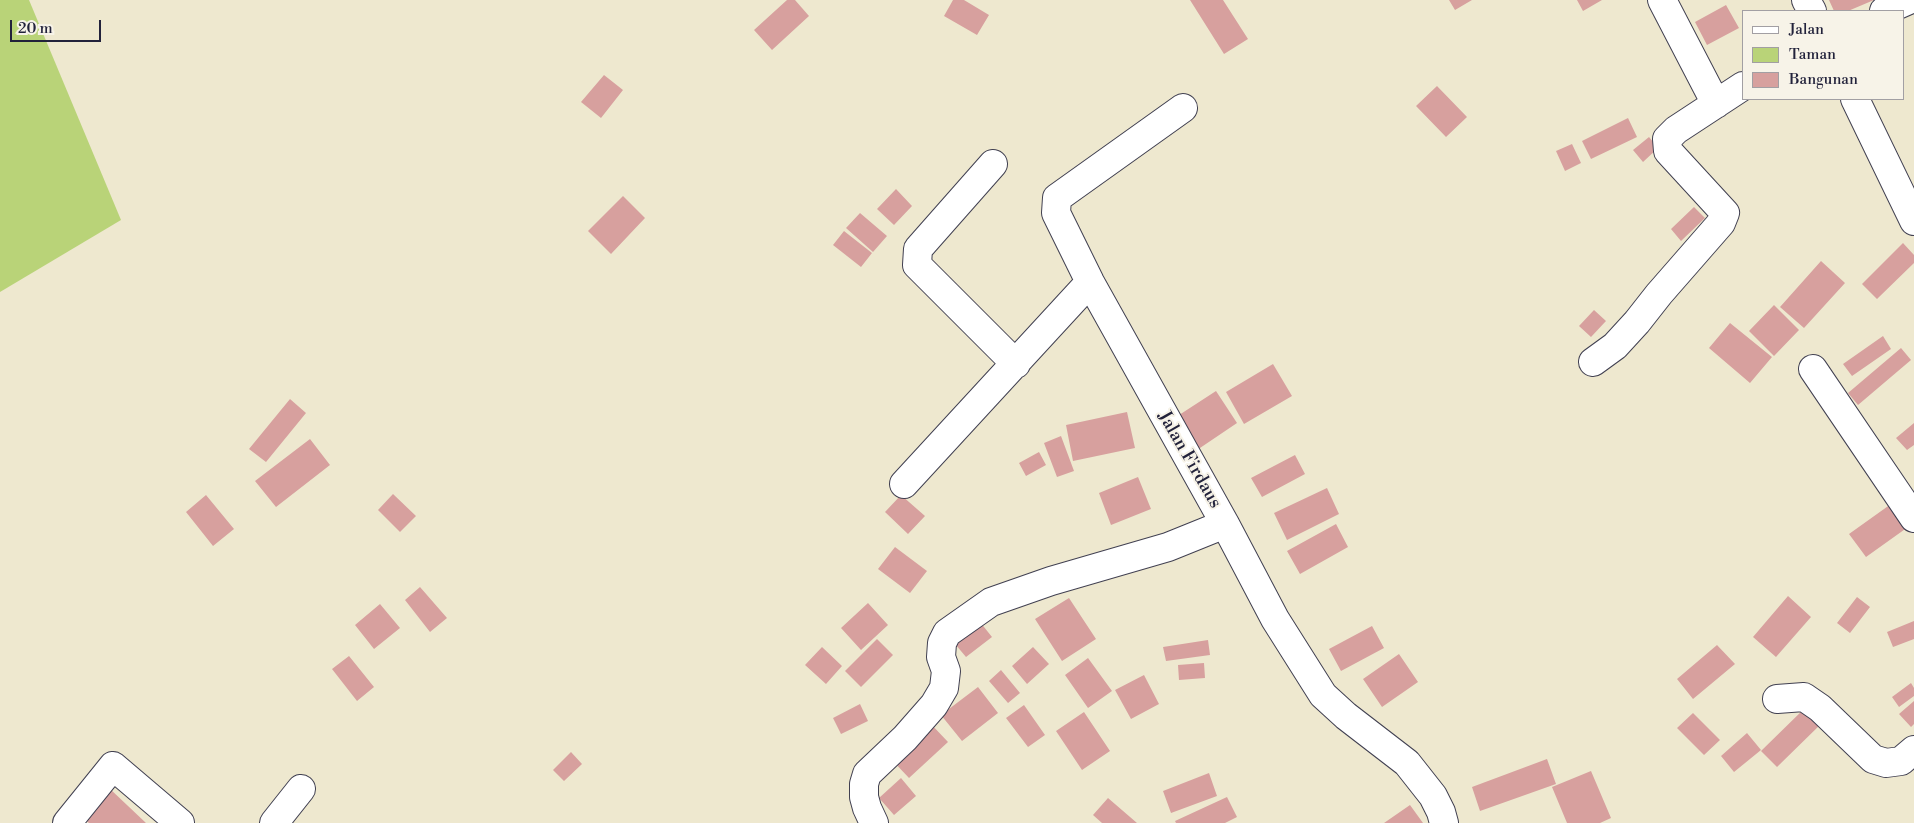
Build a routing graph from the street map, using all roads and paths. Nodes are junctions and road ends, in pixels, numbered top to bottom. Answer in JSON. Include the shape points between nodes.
{"nodes":[{"id":1,"x":1662,"y":0,"type":"edge"},
{"id":2,"x":1909,"y":0,"type":"edge"},
{"id":3,"x":1886,"y":10,"type":"edge"},
{"id":4,"x":1742,"y":87,"type":"edge"},
{"id":5,"x":1855,"y":100,"type":"edge"},
{"id":6,"x":1716,"y":104,"type":"junction"},
{"id":7,"x":1183,"y":108,"type":"dead end"},
{"id":8,"x":993,"y":164,"type":"dead end"},
{"id":9,"x":1914,"y":221,"type":"edge"},
{"id":10,"x":1090,"y":282,"type":"junction"},
{"id":11,"x":1593,"y":362,"type":"dead end"},
{"id":12,"x":1016,"y":364,"type":"junction"},
{"id":13,"x":1813,"y":369,"type":"dead end"},
{"id":14,"x":904,"y":484,"type":"dead end"},
{"id":15,"x":1914,"y":518,"type":"edge"},
{"id":16,"x":1225,"y":524,"type":"junction"},
{"id":17,"x":1777,"y":699,"type":"dead end"},
{"id":18,"x":1914,"y":750,"type":"edge"},
{"id":19,"x":301,"y":789,"type":"dead end"},
{"id":20,"x":67,"y":823,"type":"edge"},
{"id":21,"x":180,"y":823,"type":"edge"},
{"id":22,"x":274,"y":823,"type":"edge"},
{"id":23,"x":874,"y":823,"type":"edge"},
{"id":24,"x":1444,"y":823,"type":"edge"}],
"edges":[{"from":1,"to":6,"type":"street"},
{"from":2,"to":3,"type":"street"},
{"from":4,"to":6,"type":"street"},
{"from":5,"to":9,"type":"street"},
{"from":6,"to":11,"type":"street","via":[[1667,139],[1668,151],[1725,213],[1721,223],[1631,328]]},
{"from":7,"to":10,"type":"street","name":"Jalan Firdaus","via":[[1057,198],[1056,213]]},
{"from":8,"to":12,"type":"street","via":[[918,249],[917,265]]},
{"from":10,"to":12,"type":"street"},
{"from":10,"to":16,"type":"street","name":"Jalan Firdaus"},
{"from":12,"to":14,"type":"street"},
{"from":13,"to":15,"type":"street"},
{"from":16,"to":23,"type":"street","via":[[1168,547],[991,602],[947,633],[941,650],[946,671],[944,688],[904,738],[867,774],[864,797]]},
{"from":16,"to":24,"type":"street","name":"Jalan Firdaus","via":[[1275,619],[1323,695],[1407,763],[1433,796]]},
{"from":17,"to":18,"type":"street","via":[[1804,697],[1820,708],[1873,759],[1886,763],[1901,760]]},
{"from":19,"to":22,"type":"street"},
{"from":20,"to":21,"type":"street","via":[[113,766]]}]}
